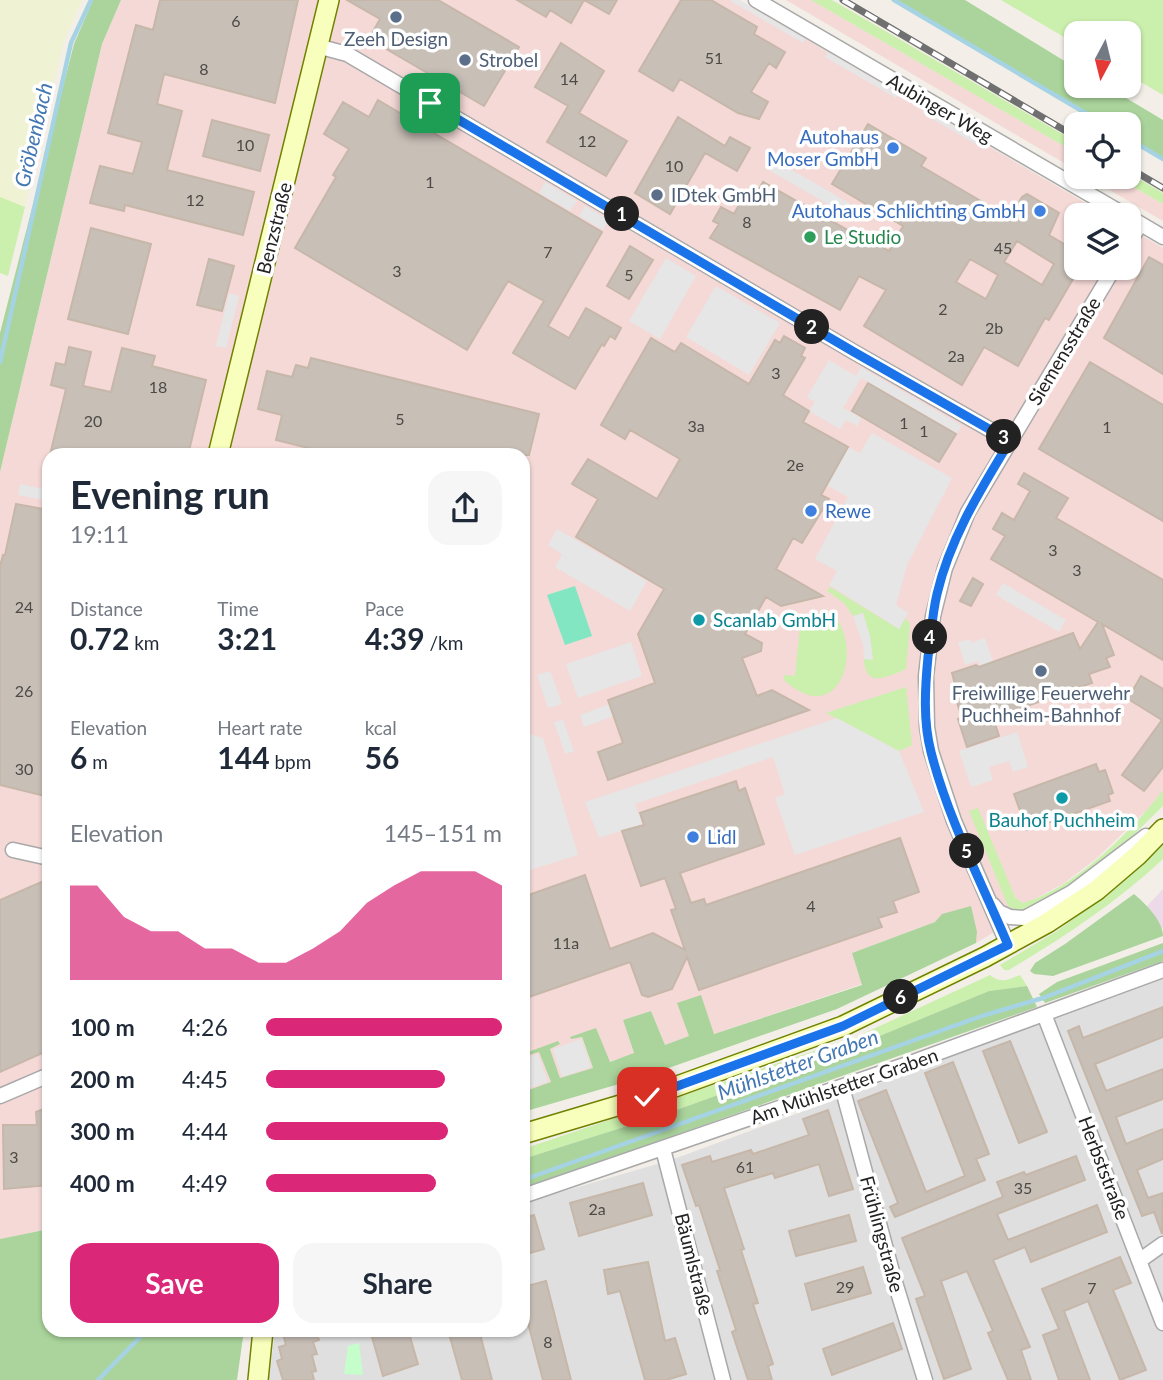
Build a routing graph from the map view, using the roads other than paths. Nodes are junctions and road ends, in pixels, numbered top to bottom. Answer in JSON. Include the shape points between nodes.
{"nodes":[{"id":1,"x":329,"y":0,"type":"edge"},
{"id":2,"x":756,"y":0,"type":"edge"},
{"id":3,"x":317,"y":46,"type":"junction"},
{"id":4,"x":1104,"y":203,"type":"edge"},
{"id":5,"x":1141,"y":225,"type":"edge"},
{"id":6,"x":1163,"y":237,"type":"edge"},
{"id":7,"x":1107,"y":280,"type":"edge"},
{"id":8,"x":1010,"y":441,"type":"junction"},
{"id":9,"x":220,"y":448,"type":"edge"},
{"id":10,"x":1163,"y":822,"type":"edge"},
{"id":11,"x":1163,"y":829,"type":"edge"},
{"id":12,"x":13,"y":850,"type":"dead end"},
{"id":13,"x":42,"y":856,"type":"edge"},
{"id":14,"x":988,"y":898,"type":"junction"},
{"id":15,"x":1008,"y":945,"type":"junction"},
{"id":16,"x":1163,"y":970,"type":"edge"},
{"id":17,"x":1044,"y":1014,"type":"junction"},
{"id":18,"x":42,"y":1078,"type":"edge"},
{"id":19,"x":842,"y":1087,"type":"junction"},
{"id":20,"x":0,"y":1096,"type":"edge"},
{"id":21,"x":530,"y":1132,"type":"edge"},
{"id":22,"x":663,"y":1149,"type":"junction"},
{"id":23,"x":530,"y":1194,"type":"edge"},
{"id":24,"x":1163,"y":1244,"type":"edge"},
{"id":25,"x":1139,"y":1261,"type":"junction"},
{"id":26,"x":1163,"y":1323,"type":"edge"},
{"id":27,"x":262,"y":1337,"type":"edge"},
{"id":28,"x":258,"y":1380,"type":"edge"},
{"id":29,"x":723,"y":1380,"type":"edge"},
{"id":30,"x":926,"y":1380,"type":"edge"}],
"edges":[{"from":1,"to":3,"type":"street","name":"Benzstraße"},
{"from":2,"to":4,"type":"street","name":"Aubinger Weg"},
{"from":3,"to":8,"type":"street","via":[[347,54]]},
{"from":3,"to":9,"type":"street","name":"Benzstraße"},
{"from":5,"to":6,"type":"street","name":"Aubinger Weg"},
{"from":7,"to":8,"type":"street","name":"Siemensstraße"},
{"from":8,"to":14,"type":"street","name":"Siemensstraße","via":[[968,512],[944,568],[926,676],[931,751],[954,821]]},
{"from":10,"to":14,"type":"street","via":[[1071,893],[1025,918],[999,912]]},
{"from":11,"to":15,"type":"street","via":[[1097,890]]},
{"from":12,"to":13,"type":"street"},
{"from":14,"to":15,"type":"street","name":"Siemensstraße"},
{"from":15,"to":21,"type":"street","via":[[843,1026],[647,1097]]},
{"from":16,"to":17,"type":"street","name":"Am Mühlstetter Graben"},
{"from":17,"to":19,"type":"street","name":"Am Mühlstetter Graben"},
{"from":17,"to":25,"type":"street","name":"Herbststraße"},
{"from":18,"to":20,"type":"street"},
{"from":19,"to":22,"type":"street","name":"Am Mühlstetter Graben"},
{"from":19,"to":30,"type":"street","name":"Frühlingstraße"},
{"from":22,"to":23,"type":"street","name":"Am Mühlstetter Graben"},
{"from":22,"to":29,"type":"street","name":"Bäumlstraße"},
{"from":24,"to":25,"type":"street"},
{"from":25,"to":26,"type":"street","name":"Herbststraße"},
{"from":27,"to":28,"type":"street"}]}
